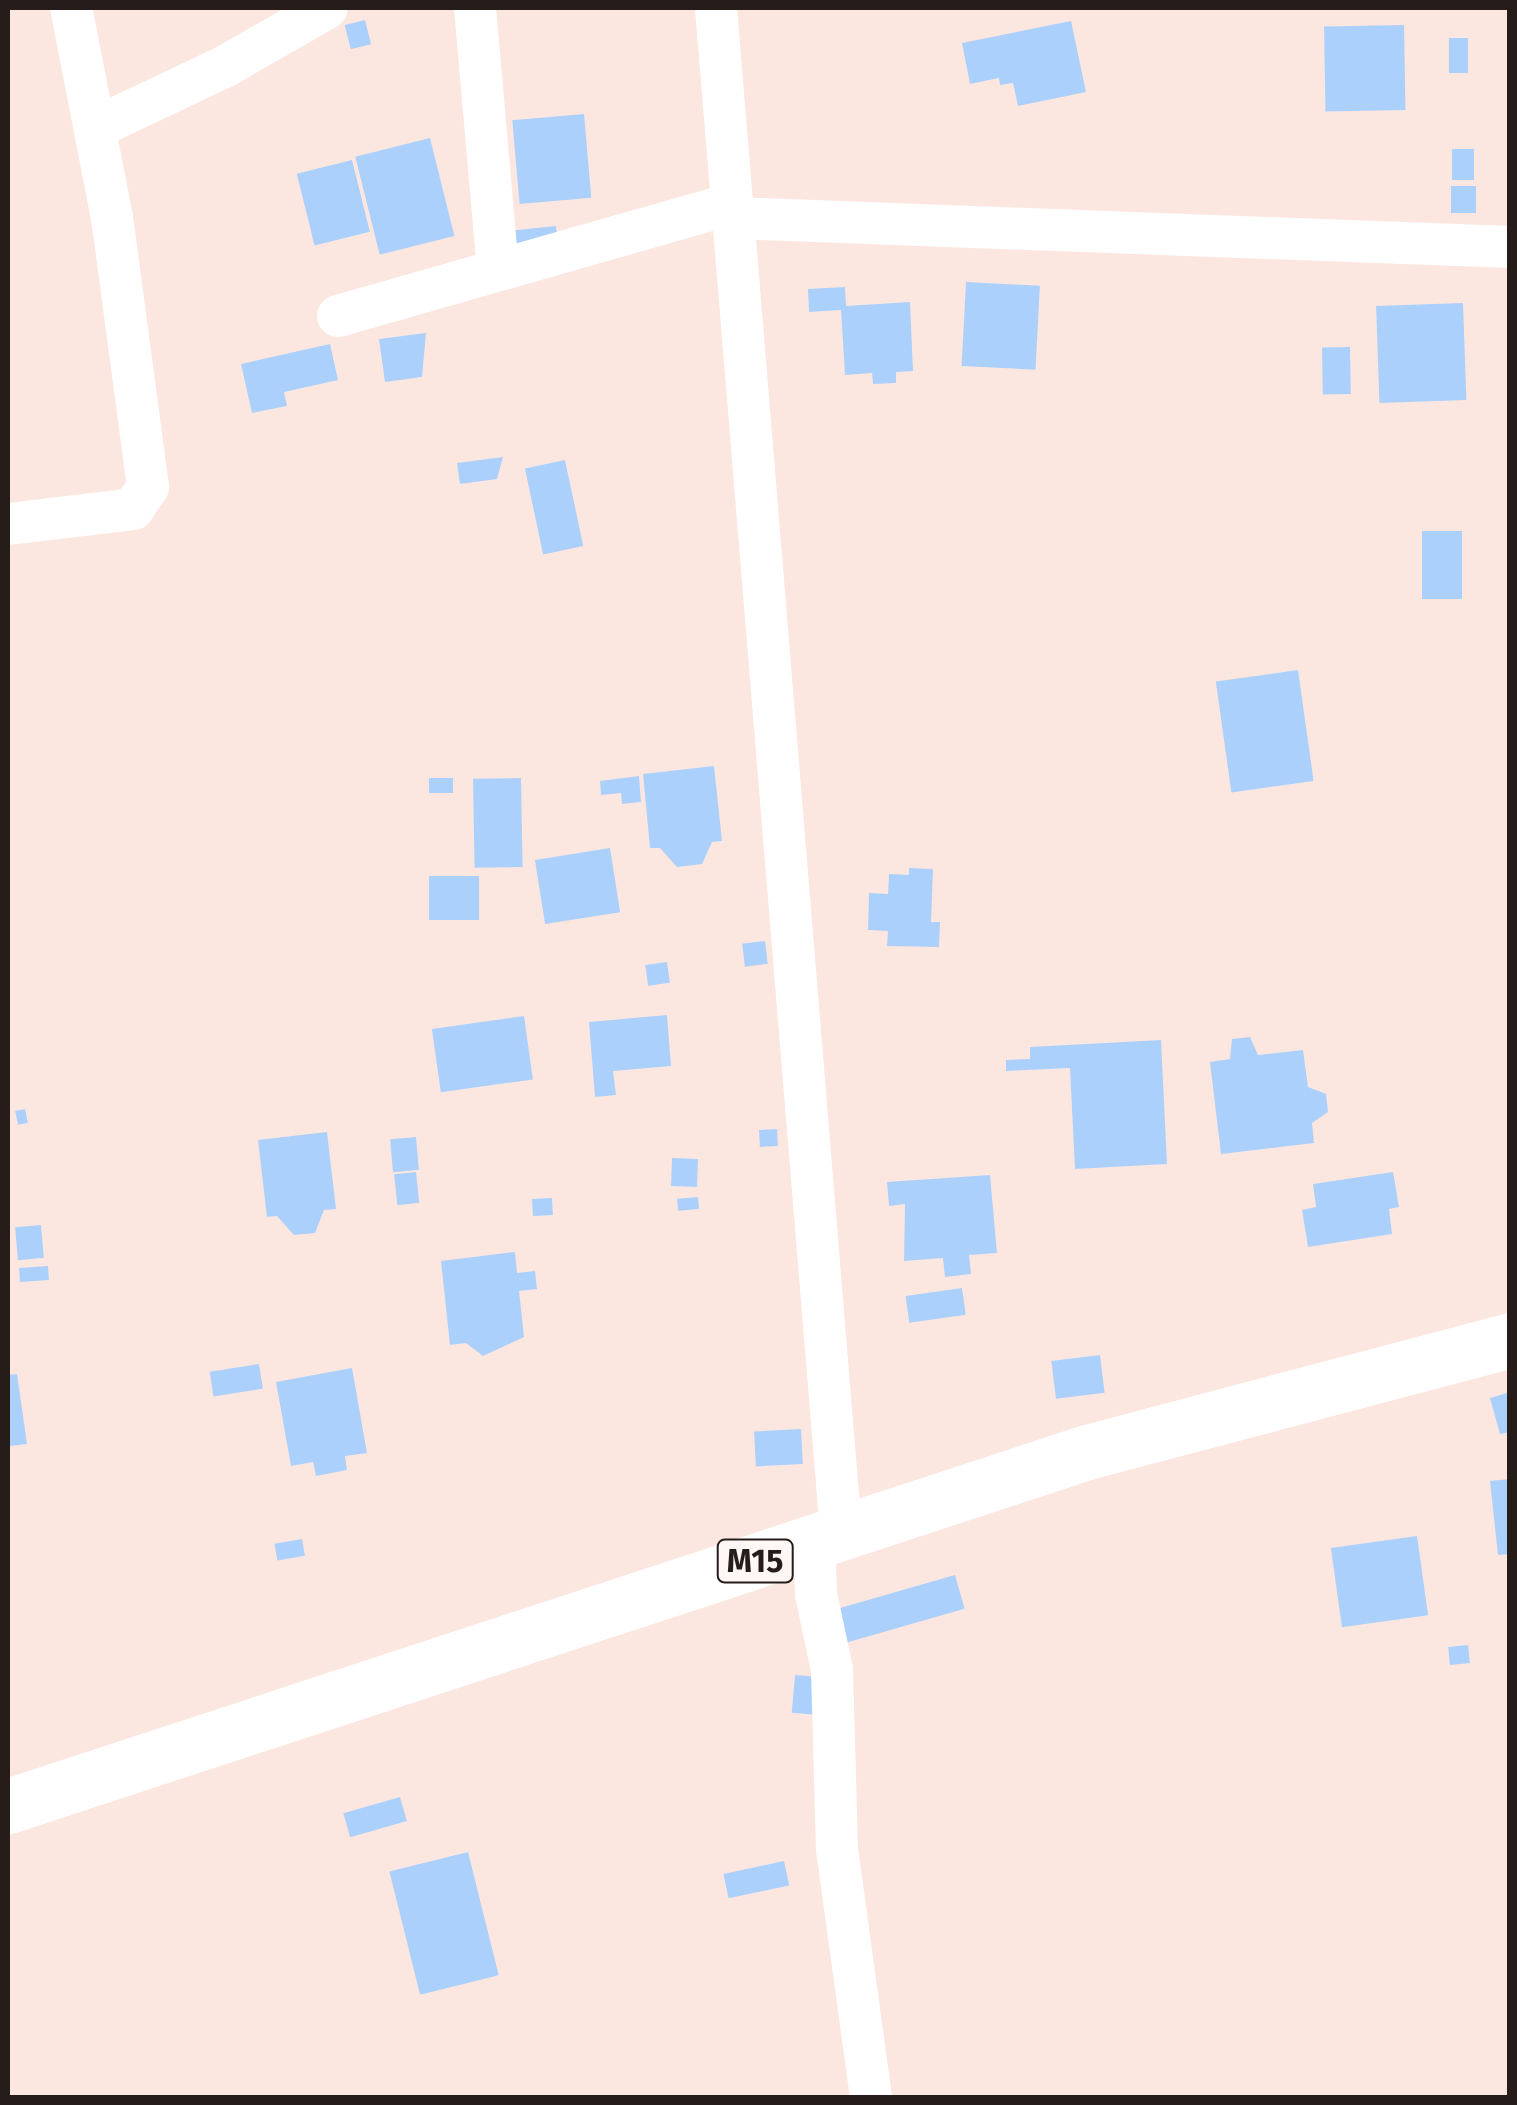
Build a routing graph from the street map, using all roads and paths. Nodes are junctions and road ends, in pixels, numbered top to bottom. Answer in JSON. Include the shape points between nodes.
{"nodes":[{"id":1,"x":71,"y":8,"type":"edge"},
{"id":2,"x":327,"y":8,"type":"edge"},
{"id":3,"x":475,"y":8,"type":"edge"},
{"id":4,"x":716,"y":8,"type":"edge"},
{"id":5,"x":95,"y":128,"type":"junction"},
{"id":6,"x":732,"y":211,"type":"junction"},
{"id":7,"x":1510,"y":247,"type":"edge"},
{"id":8,"x":498,"y":270,"type":"junction"},
{"id":9,"x":338,"y":316,"type":"dead end"},
{"id":10,"x":8,"y":524,"type":"edge"},
{"id":11,"x":1510,"y":1340,"type":"edge"},
{"id":12,"x":827,"y":1537,"type":"junction"},
{"id":13,"x":8,"y":1806,"type":"edge"},
{"id":14,"x":871,"y":2098,"type":"edge"}],
"edges":[{"from":1,"to":5,"type":"street"},
{"from":2,"to":5,"type":"street","via":[[226,66]]},
{"from":3,"to":8,"type":"street"},
{"from":4,"to":6,"type":"street"},
{"from":5,"to":10,"type":"street","via":[[148,487],[134,509]]},
{"from":6,"to":7,"type":"street"},
{"from":6,"to":8,"type":"street"},
{"from":6,"to":12,"type":"street"},
{"from":8,"to":9,"type":"street"},
{"from":11,"to":12,"type":"highway","number":"M15","via":[[1086,1452]]},
{"from":12,"to":13,"type":"highway","number":"M15"},
{"from":12,"to":14,"type":"street","via":[[816,1594],[832,1670],[837,1849]]}]}
